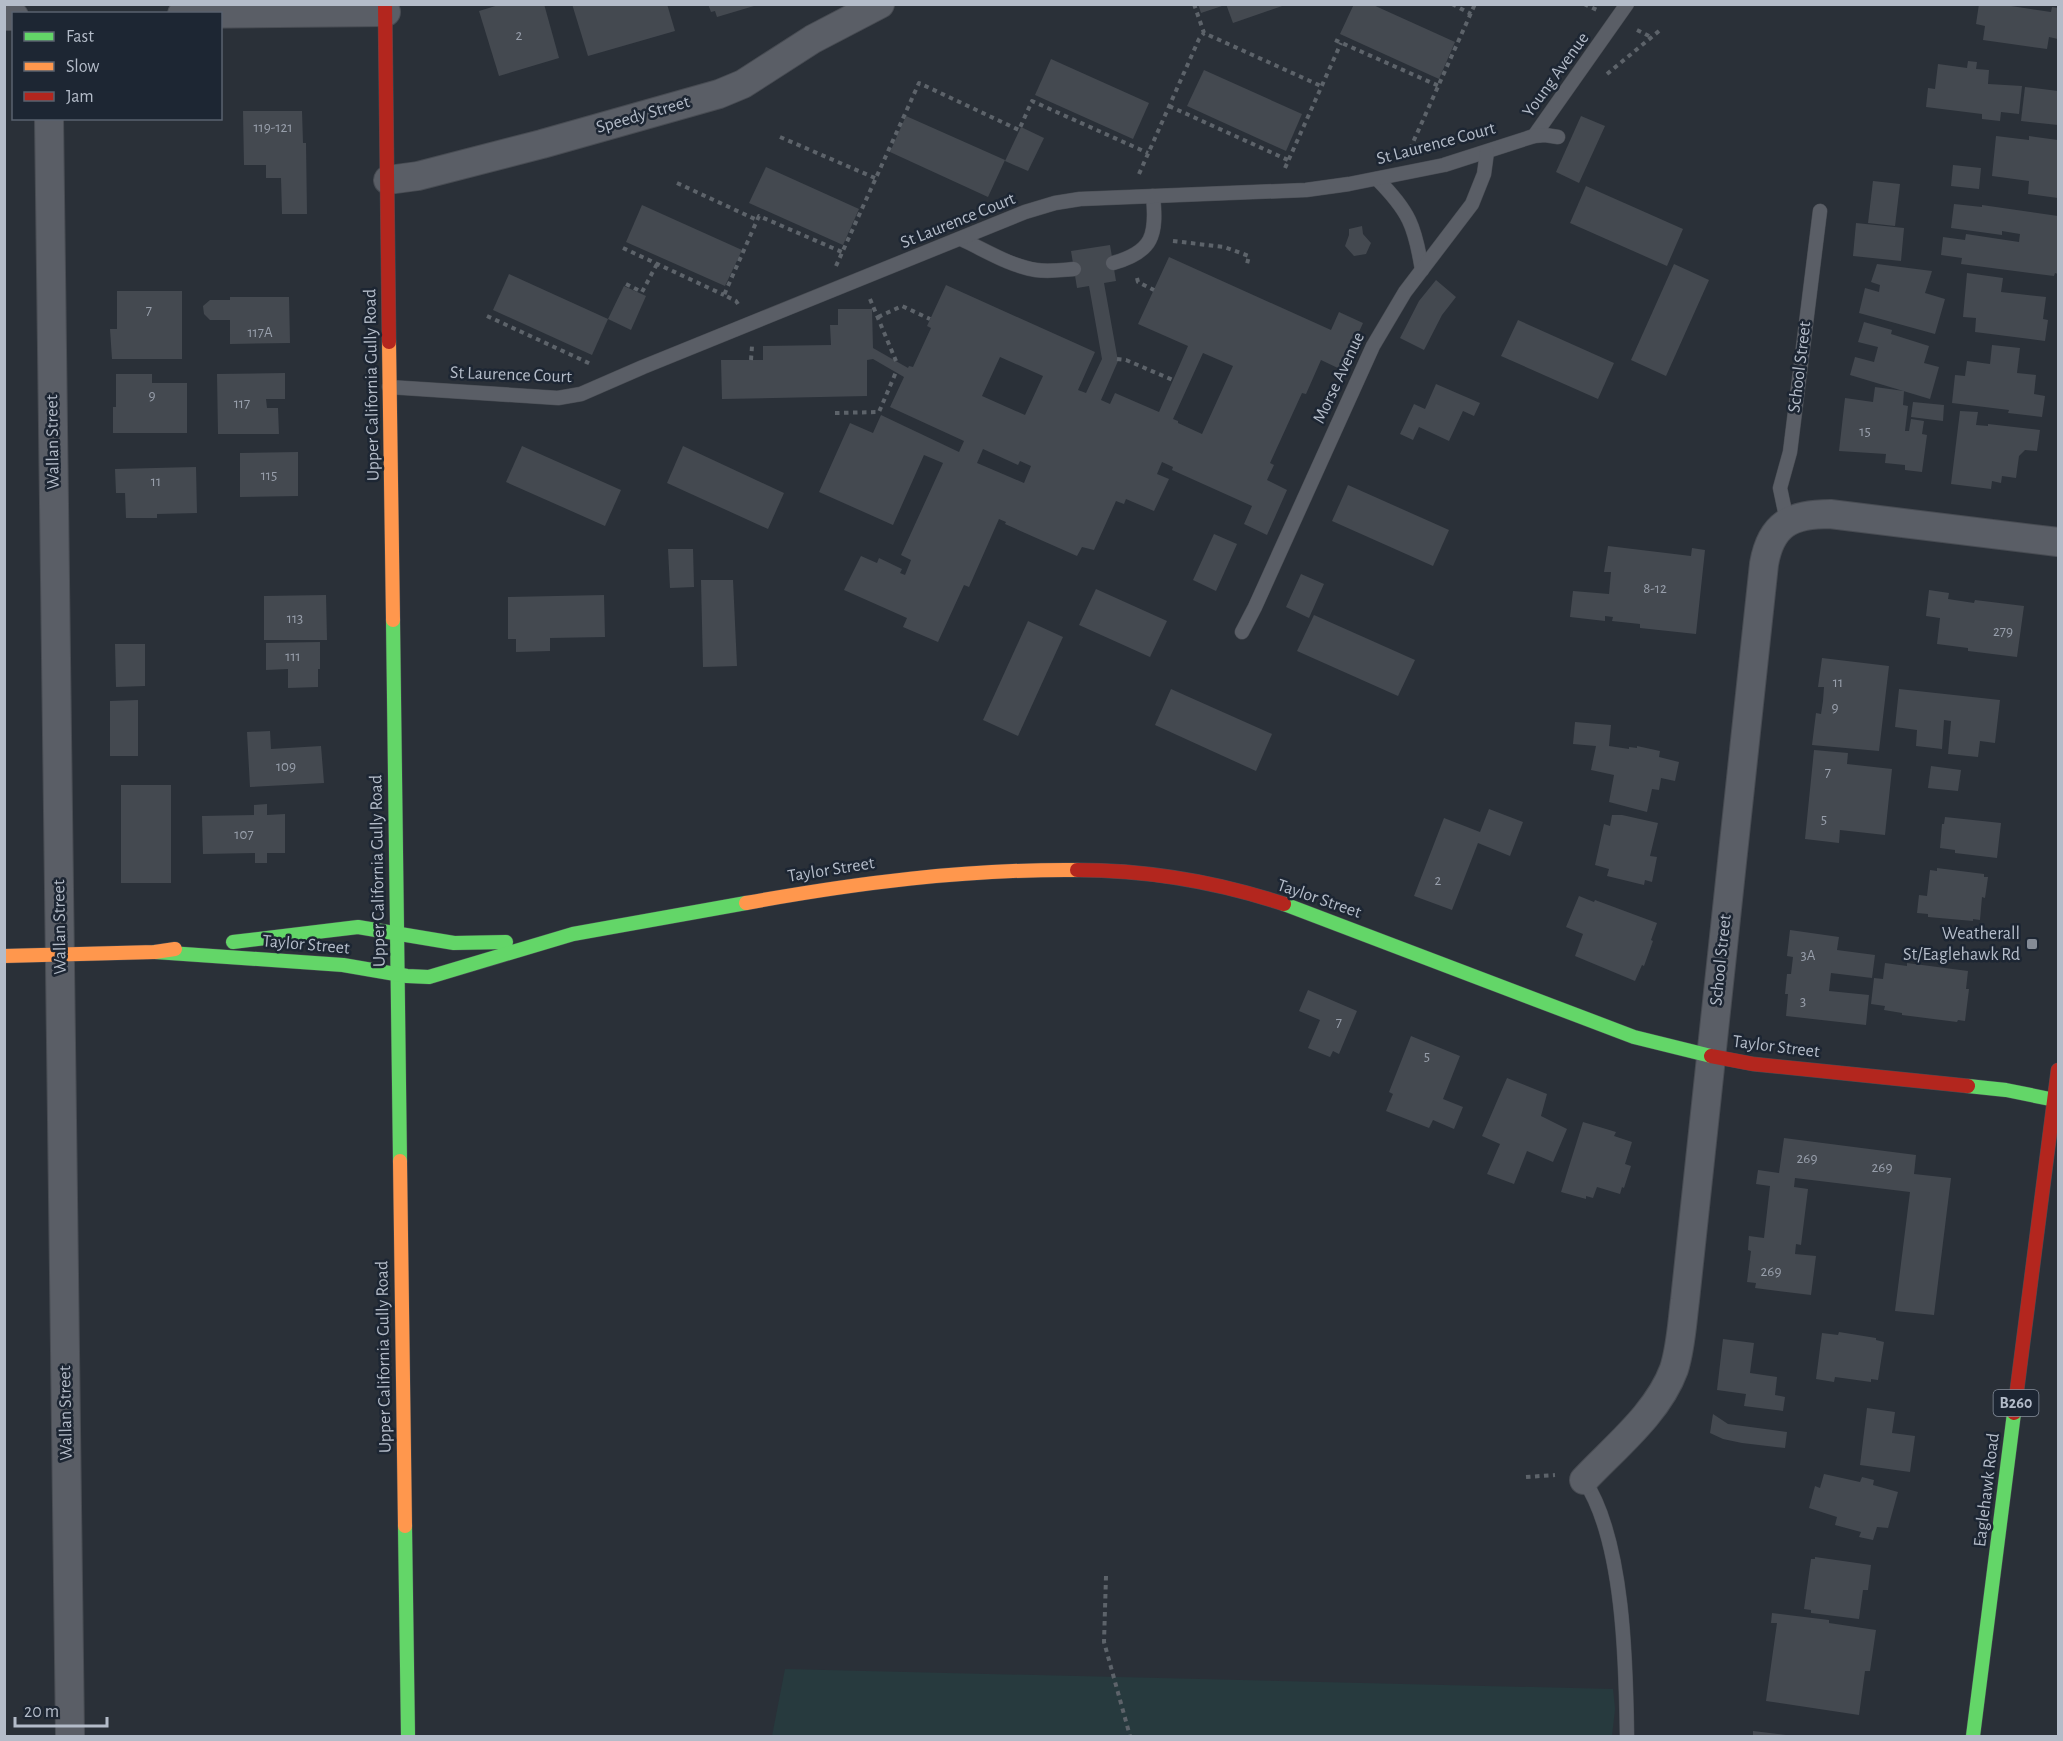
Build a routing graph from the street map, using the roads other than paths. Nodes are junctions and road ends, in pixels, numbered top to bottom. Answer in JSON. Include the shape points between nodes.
{"nodes":[{"id":1,"x":880,"y":4,"type":"edge"},
{"id":2,"x":1627,"y":4,"type":"edge"},
{"id":3,"x":386,"y":8,"type":"edge"},
{"id":4,"x":222,"y":13,"type":"edge"},
{"id":5,"x":49,"y":120,"type":"edge"},
{"id":6,"x":1534,"y":136,"type":"junction"},
{"id":7,"x":1558,"y":136,"type":"dead end"},
{"id":8,"x":1487,"y":152,"type":"junction"},
{"id":9,"x":1377,"y":179,"type":"junction"},
{"id":10,"x":388,"y":180,"type":"junction"},
{"id":11,"x":1153,"y":196,"type":"junction"},
{"id":12,"x":1820,"y":211,"type":"dead end"},
{"id":13,"x":961,"y":239,"type":"junction"},
{"id":14,"x":1113,"y":263,"type":"dead end"},
{"id":15,"x":1074,"y":269,"type":"dead end"},
{"id":16,"x":1422,"y":270,"type":"junction"},
{"id":17,"x":389,"y":387,"type":"junction"},
{"id":18,"x":1787,"y":521,"type":"junction"},
{"id":19,"x":2058,"y":542,"type":"edge"},
{"id":20,"x":1242,"y":632,"type":"dead end"},
{"id":21,"x":397,"y":932,"type":"junction"},
{"id":22,"x":555,"y":939,"type":"junction"},
{"id":23,"x":155,"y":952,"type":"junction"},
{"id":24,"x":60,"y":955,"type":"junction"},
{"id":25,"x":4,"y":956,"type":"edge"},
{"id":26,"x":397,"y":975,"type":"junction"},
{"id":27,"x":1711,"y":1058,"type":"junction"},
{"id":28,"x":2058,"y":1070,"type":"edge"},
{"id":29,"x":2057,"y":1101,"type":"edge"},
{"id":30,"x":1584,"y":1480,"type":"joint"},
{"id":31,"x":70,"y":1737,"type":"edge"},
{"id":32,"x":408,"y":1737,"type":"edge"},
{"id":33,"x":1627,"y":1737,"type":"edge"},
{"id":34,"x":1973,"y":1737,"type":"edge"}],
"edges":[{"from":1,"to":10,"type":"street","name":"Speedy Street","via":[[719,94],[531,147]]},
{"from":2,"to":6,"type":"lane","name":"Young Avenue"},
{"from":3,"to":4,"type":"street"},
{"from":3,"to":10,"type":"street","name":"Upper California Gully Road"},
{"from":5,"to":24,"type":"street","name":"Wallan Street"},
{"from":6,"to":7,"type":"lane","name":"St Laurence Court"},
{"from":6,"to":8,"type":"lane","name":"St Laurence Court"},
{"from":8,"to":9,"type":"lane","name":"St Laurence Court"},
{"from":8,"to":16,"type":"lane","name":"Morse Avenue","via":[[1484,174],[1472,204]]},
{"from":9,"to":11,"type":"lane","name":"St Laurence Court","via":[[1306,190]]},
{"from":9,"to":16,"type":"lane","via":[[1407,212],[1415,230]]},
{"from":10,"to":17,"type":"street","name":"Upper California Gully Road"},
{"from":11,"to":13,"type":"lane","name":"St Laurence Court","via":[[1055,203]]},
{"from":11,"to":14,"type":"lane","via":[[1155,223],[1144,250]]},
{"from":12,"to":18,"type":"lane","name":"School Street","via":[[1790,452],[1780,488]]},
{"from":13,"to":15,"type":"lane","via":[[1028,268]]},
{"from":13,"to":17,"type":"lane","name":"St Laurence Court","via":[[581,394],[558,398]]},
{"from":16,"to":20,"type":"lane","name":"Morse Avenue","via":[[1373,346]]},
{"from":17,"to":21,"type":"street","name":"Upper California Gully Road"},
{"from":18,"to":19,"type":"street","via":[[1830,514]]},
{"from":18,"to":27,"type":"street","name":"School Street","via":[[1773,535],[1764,564]]},
{"from":21,"to":22,"type":"street","name":"Taylor Street","via":[[468,944]]},
{"from":21,"to":23,"type":"street","name":"Taylor Street","via":[[358,927]]},
{"from":21,"to":26,"type":"street","name":"Upper California Gully Road"},
{"from":22,"to":26,"type":"street","name":"Taylor Street","via":[[429,977]]},
{"from":22,"to":27,"type":"street","name":"Taylor Street","via":[[785,895],[928,874],[1094,869],[1157,875],[1218,885],[1277,902],[1634,1037]]},
{"from":23,"to":24,"type":"street","name":"Taylor Street"},
{"from":23,"to":26,"type":"street","name":"Taylor Street","via":[[361,967]]},
{"from":24,"to":25,"type":"street","name":"Taylor Street"},
{"from":24,"to":31,"type":"street","name":"Wallan Street"},
{"from":26,"to":32,"type":"street","name":"Upper California Gully Road"},
{"from":27,"to":29,"type":"street","name":"Taylor Street","via":[[1999,1089]]},
{"from":27,"to":30,"type":"street","name":"School Street","via":[[1685,1300],[1673,1370],[1641,1420]]},
{"from":28,"to":29,"type":"street","name":"Eaglehawk Road","number":"B260"},
{"from":29,"to":34,"type":"street","name":"Eaglehawk Road","number":"B260"},
{"from":30,"to":33,"type":"lane","via":[[1603,1522],[1616,1576],[1626,1671]]}]}
